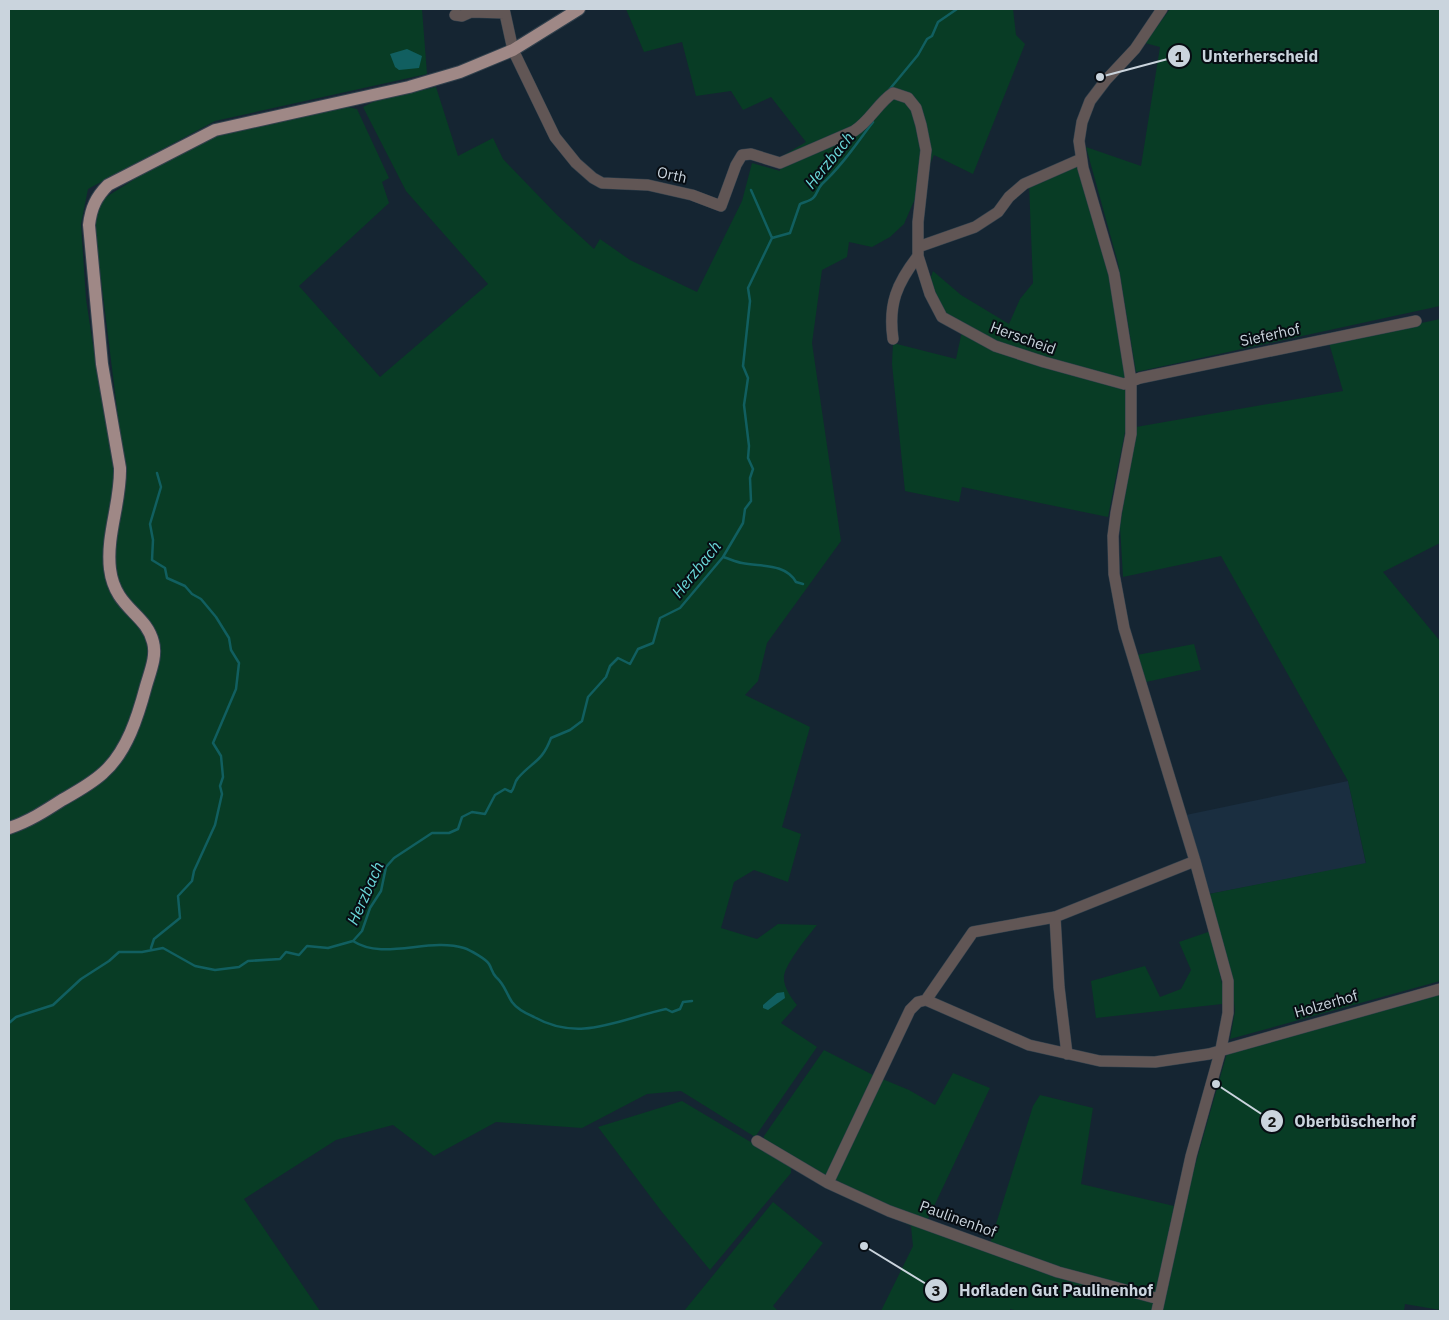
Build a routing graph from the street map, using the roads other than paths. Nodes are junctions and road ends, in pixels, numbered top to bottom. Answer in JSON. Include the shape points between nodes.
{"nodes":[{"id":1,"x":579,"y":9,"type":"edge"},
{"id":2,"x":1162,"y":9,"type":"edge"},
{"id":3,"x":504,"y":11,"type":"edge"},
{"id":4,"x":454,"y":16,"type":"dead end"},
{"id":5,"x":513,"y":50,"type":"junction"},
{"id":6,"x":854,"y":132,"type":"joint"},
{"id":7,"x":1081,"y":159,"type":"junction"},
{"id":8,"x":918,"y":252,"type":"junction"},
{"id":9,"x":1416,"y":321,"type":"dead end"},
{"id":10,"x":893,"y":339,"type":"dead end"},
{"id":11,"x":1131,"y":381,"type":"junction"},
{"id":12,"x":9,"y":828,"type":"edge"},
{"id":13,"x":1195,"y":861,"type":"junction"},
{"id":14,"x":1055,"y":918,"type":"junction"},
{"id":15,"x":1440,"y":989,"type":"edge"},
{"id":16,"x":926,"y":1000,"type":"junction"},
{"id":17,"x":1221,"y":1049,"type":"junction"},
{"id":18,"x":1067,"y":1054,"type":"junction"},
{"id":19,"x":757,"y":1141,"type":"dead end"},
{"id":20,"x":828,"y":1183,"type":"junction"},
{"id":21,"x":1160,"y":1299,"type":"junction"},
{"id":22,"x":1157,"y":1311,"type":"edge"}],
"edges":[{"from":1,"to":5,"type":"main road"},
{"from":2,"to":7,"type":"street","via":[[1135,49],[1090,101],[1080,134]]},
{"from":3,"to":4,"type":"street"},
{"from":3,"to":5,"type":"street"},
{"from":5,"to":6,"type":"street","name":"Orth","via":[[555,137],[576,163],[602,182],[648,185],[692,195],[721,206],[742,155],[751,154],[780,163]]},
{"from":5,"to":12,"type":"main road","via":[[431,82],[215,130],[108,185],[98,195],[91,208],[89,225],[102,364],[120,468],[110,567],[119,598],[153,639],[154,658],[135,722],[114,762],[92,781],[39,814]]},
{"from":6,"to":8,"type":"street","name":"Herscheid","via":[[893,94],[902,94],[916,108],[926,150]]},
{"from":7,"to":8,"type":"street","via":[[1024,184],[1009,196],[998,212],[975,227]]},
{"from":7,"to":11,"type":"street","via":[[1114,274]]},
{"from":8,"to":10,"type":"street","via":[[898,286],[891,311]]},
{"from":8,"to":11,"type":"street","name":"Herscheid","via":[[930,294],[942,316],[995,346],[1124,384]]},
{"from":9,"to":11,"type":"street","name":"Sieferhof"},
{"from":11,"to":13,"type":"street","via":[[1131,434],[1113,536],[1114,574],[1124,628]]},
{"from":13,"to":14,"type":"street"},
{"from":13,"to":17,"type":"street","via":[[1228,981],[1228,1013]]},
{"from":14,"to":16,"type":"street","via":[[973,932]]},
{"from":14,"to":18,"type":"street"},
{"from":15,"to":17,"type":"street","name":"Holzerhof"},
{"from":16,"to":18,"type":"street","name":"Holzerhof","via":[[1029,1045]]},
{"from":16,"to":20,"type":"street","via":[[918,1002],[910,1010]]},
{"from":17,"to":18,"type":"street","name":"Holzerhof","via":[[1209,1054],[1155,1062],[1100,1061]]},
{"from":17,"to":21,"type":"street","via":[[1191,1156]]},
{"from":19,"to":20,"type":"street","name":"Paulinenhof"},
{"from":20,"to":21,"type":"street","name":"Paulinenhof","via":[[889,1210],[1058,1272]]},
{"from":21,"to":22,"type":"street"}]}
